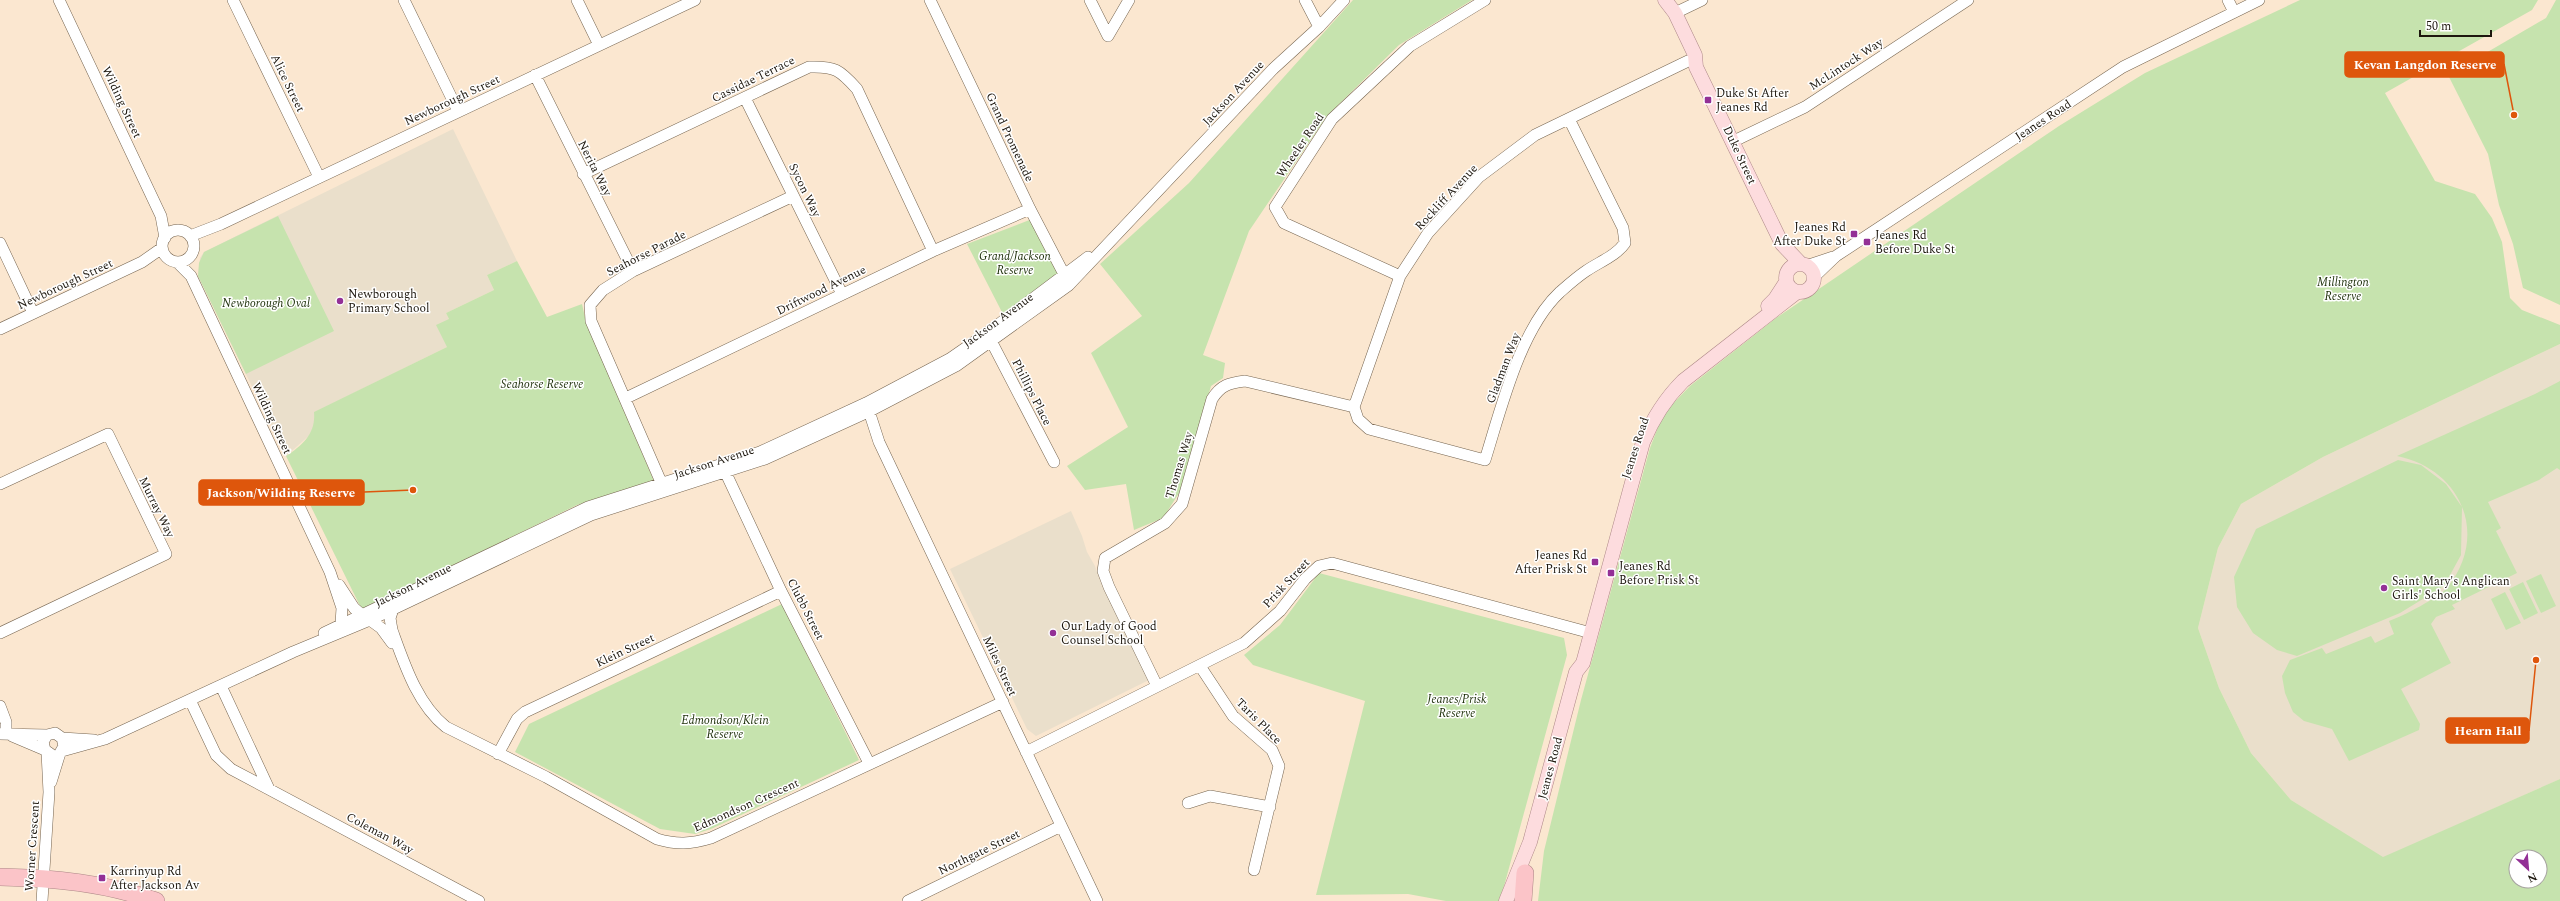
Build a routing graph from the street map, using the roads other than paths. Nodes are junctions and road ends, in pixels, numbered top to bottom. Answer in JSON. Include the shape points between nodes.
{"nodes":[{"id":1,"x":59,"y":0,"type":"edge"},
{"id":2,"x":233,"y":0,"type":"edge"},
{"id":3,"x":404,"y":0,"type":"edge"},
{"id":4,"x":577,"y":0,"type":"edge"},
{"id":5,"x":695,"y":0,"type":"edge"},
{"id":6,"x":930,"y":0,"type":"edge"},
{"id":7,"x":1090,"y":0,"type":"edge"},
{"id":8,"x":1129,"y":0,"type":"edge"},
{"id":9,"x":1305,"y":0,"type":"edge"},
{"id":10,"x":1344,"y":0,"type":"edge"},
{"id":11,"x":1485,"y":0,"type":"edge"},
{"id":12,"x":1702,"y":0,"type":"edge"},
{"id":13,"x":1968,"y":0,"type":"edge"},
{"id":14,"x":2228,"y":0,"type":"edge"},
{"id":15,"x":2259,"y":0,"type":"edge"},
{"id":16,"x":1668,"y":5,"type":"edge"},
{"id":17,"x":2234,"y":12,"type":"junction"},
{"id":18,"x":1319,"y":27,"type":"junction"},
{"id":19,"x":599,"y":45,"type":"junction"},
{"id":20,"x":1692,"y":64,"type":"junction"},
{"id":21,"x":535,"y":75,"type":"junction"},
{"id":22,"x":745,"y":98,"type":"junction"},
{"id":23,"x":458,"y":111,"type":"junction"},
{"id":24,"x":1569,"y":119,"type":"junction"},
{"id":25,"x":1734,"y":141,"type":"junction"},
{"id":26,"x":583,"y":174,"type":"junction"},
{"id":27,"x":319,"y":177,"type":"junction"},
{"id":28,"x":793,"y":196,"type":"junction"},
{"id":29,"x":1030,"y":209,"type":"junction"},
{"id":30,"x":162,"y":216,"type":"junction"},
{"id":31,"x":189,"y":242,"type":"junction"},
{"id":32,"x":1110,"y":242,"type":"junction"},
{"id":33,"x":0,"y":243,"type":"edge"},
{"id":34,"x":163,"y":243,"type":"junction"},
{"id":35,"x":933,"y":251,"type":"junction"},
{"id":36,"x":1836,"y":256,"type":"junction"},
{"id":37,"x":173,"y":261,"type":"junction"},
{"id":38,"x":142,"y":262,"type":"junction"},
{"id":39,"x":633,"y":271,"type":"junction"},
{"id":40,"x":1795,"y":271,"type":"junction"},
{"id":41,"x":1064,"y":274,"type":"junction"},
{"id":42,"x":191,"y":276,"type":"junction"},
{"id":43,"x":1400,"y":276,"type":"junction"},
{"id":44,"x":1814,"y":278,"type":"junction"},
{"id":45,"x":1069,"y":285,"type":"junction"},
{"id":46,"x":1797,"y":292,"type":"junction"},
{"id":47,"x":842,"y":294,"type":"junction"},
{"id":48,"x":33,"y":313,"type":"junction"},
{"id":49,"x":0,"y":329,"type":"edge"},
{"id":50,"x":990,"y":337,"type":"junction"},
{"id":51,"x":626,"y":398,"type":"junction"},
{"id":52,"x":1354,"y":407,"type":"junction"},
{"id":53,"x":863,"y":410,"type":"junction"},
{"id":54,"x":1054,"y":462,"type":"dead end"},
{"id":55,"x":724,"y":469,"type":"junction"},
{"id":56,"x":0,"y":484,"type":"edge"},
{"id":57,"x":663,"y":488,"type":"junction"},
{"id":58,"x":330,"y":572,"type":"junction"},
{"id":59,"x":781,"y":591,"type":"junction"},
{"id":60,"x":393,"y":609,"type":"junction"},
{"id":61,"x":366,"y":617,"type":"junction"},
{"id":62,"x":341,"y":623,"type":"junction"},
{"id":63,"x":1587,"y":632,"type":"junction"},
{"id":64,"x":0,"y":633,"type":"edge"},
{"id":65,"x":292,"y":652,"type":"junction"},
{"id":66,"x":404,"y":660,"type":"junction"},
{"id":67,"x":1200,"y":666,"type":"junction"},
{"id":68,"x":221,"y":686,"type":"junction"},
{"id":69,"x":1157,"y":686,"type":"junction"},
{"id":70,"x":190,"y":700,"type":"junction"},
{"id":71,"x":1002,"y":702,"type":"junction"},
{"id":72,"x":0,"y":706,"type":"edge"},
{"id":73,"x":3,"y":734,"type":"edge"},
{"id":74,"x":47,"y":735,"type":"junction"},
{"id":75,"x":62,"y":738,"type":"junction"},
{"id":76,"x":105,"y":739,"type":"junction"},
{"id":77,"x":46,"y":751,"type":"junction"},
{"id":78,"x":61,"y":752,"type":"junction"},
{"id":79,"x":1026,"y":752,"type":"junction"},
{"id":80,"x":498,"y":754,"type":"junction"},
{"id":81,"x":869,"y":763,"type":"junction"},
{"id":82,"x":269,"y":789,"type":"junction"},
{"id":83,"x":48,"y":792,"type":"junction"},
{"id":84,"x":1188,"y":803,"type":"dead end"},
{"id":85,"x":1270,"y":807,"type":"junction"},
{"id":86,"x":1061,"y":826,"type":"junction"},
{"id":87,"x":1530,"y":842,"type":"junction"},
{"id":88,"x":1254,"y":870,"type":"dead end"},
{"id":89,"x":1525,"y":873,"type":"junction"},
{"id":90,"x":0,"y":877,"type":"edge"},
{"id":91,"x":44,"y":878,"type":"junction"},
{"id":92,"x":42,"y":901,"type":"edge"},
{"id":93,"x":156,"y":901,"type":"edge"},
{"id":94,"x":479,"y":901,"type":"edge"},
{"id":95,"x":908,"y":901,"type":"edge"},
{"id":96,"x":1097,"y":901,"type":"edge"},
{"id":97,"x":1506,"y":901,"type":"edge"},
{"id":98,"x":1517,"y":901,"type":"edge"},
{"id":99,"x":1523,"y":901,"type":"edge"}],
"edges":[{"from":1,"to":30,"type":"street","name":"Wilding Street"},
{"from":2,"to":27,"type":"street","name":"Alice Street"},
{"from":3,"to":23,"type":"street"},
{"from":4,"to":19,"type":"street"},
{"from":5,"to":19,"type":"street","name":"Newborough Street"},
{"from":6,"to":29,"type":"street","name":"Grand Promenade"},
{"from":7,"to":8,"type":"street","via":[[1108,36]]},
{"from":9,"to":18,"type":"street"},
{"from":10,"to":18,"type":"street","name":"Jackson Avenue"},
{"from":11,"to":43,"type":"street","name":"Wheeler Road","via":[[1410,46],[1332,119],[1275,207],[1284,223]]},
{"from":12,"to":16,"type":"street"},
{"from":13,"to":25,"type":"street","name":"McLintock Way","via":[[1805,107]]},
{"from":14,"to":17,"type":"street"},
{"from":15,"to":17,"type":"street","name":"Jeanes Road"},
{"from":16,"to":20,"type":"main road","name":"Duke Street","via":[[1667,16]]},
{"from":17,"to":36,"type":"street","name":"Jeanes Road","via":[[2123,67]]},
{"from":18,"to":32,"type":"street","name":"Jackson Avenue","via":[[1273,69]]},
{"from":19,"to":21,"type":"street","name":"Newborough Street"},
{"from":20,"to":24,"type":"street","name":"Rockliff Avenue"},
{"from":20,"to":25,"type":"main road","name":"Duke Street"},
{"from":21,"to":23,"type":"street","name":"Newborough Street"},
{"from":21,"to":26,"type":"street","name":"Nerita Way"},
{"from":22,"to":26,"type":"street","name":"Cassidae Terrace"},
{"from":22,"to":28,"type":"street","name":"Sycon Way"},
{"from":22,"to":35,"type":"street","name":"Cassidae Terrace","via":[[809,66],[827,66],[842,72],[857,89]]},
{"from":23,"to":27,"type":"street","name":"Newborough Street"},
{"from":24,"to":43,"type":"street","name":"Rockliff Avenue","via":[[1536,134],[1479,177],[1428,233]]},
{"from":24,"to":52,"type":"street","name":"Gladman Way","via":[[1623,228],[1625,243],[1621,249],[1584,272],[1558,293],[1528,336],[1506,393],[1485,460],[1369,429],[1358,420]]},
{"from":25,"to":40,"type":"main road","name":"Duke Street"},
{"from":26,"to":39,"type":"street","name":"Nerita Way"},
{"from":27,"to":31,"type":"street","name":"Newborough Street"},
{"from":28,"to":39,"type":"street","name":"Seahorse Parade"},
{"from":28,"to":47,"type":"street","name":"Sycon Way"},
{"from":29,"to":35,"type":"street","name":"Driftwood Avenue"},
{"from":29,"to":41,"type":"street","name":"Grand Promenade"},
{"from":30,"to":31,"type":"street","name":"Wilding Street"},
{"from":30,"to":34,"type":"street","name":"Wilding Street"},
{"from":31,"to":34,"type":"street","name":"Newborough Street","via":[[170,233]]},
{"from":31,"to":37,"type":"street","name":"Newborough Street"},
{"from":31,"to":42,"type":"street","name":"Wilding Street"},
{"from":32,"to":41,"type":"street","name":"Jackson Avenue"},
{"from":32,"to":45,"type":"street","name":"Jackson Avenue"},
{"from":33,"to":48,"type":"street"},
{"from":34,"to":37,"type":"street"},
{"from":34,"to":38,"type":"street","name":"Newborough Street"},
{"from":35,"to":47,"type":"street","name":"Driftwood Avenue"},
{"from":36,"to":40,"type":"street","name":"Jeanes Road"},
{"from":36,"to":44,"type":"street","name":"Jeanes Road"},
{"from":37,"to":38,"type":"street","name":"Newborough Street"},
{"from":37,"to":42,"type":"street","name":"Wilding Street"},
{"from":38,"to":48,"type":"street","name":"Newborough Street"},
{"from":39,"to":51,"type":"street","name":"Seahorse Parade","via":[[603,290],[590,305],[591,321]]},
{"from":40,"to":44,"type":"main road","via":[[1812,271]]},
{"from":40,"to":46,"type":"main road","via":[[1790,288]]},
{"from":40,"to":63,"type":"main road","name":"Jeanes Road","via":[[1775,300],[1676,375],[1659,393],[1648,410],[1633,446]]},
{"from":41,"to":45,"type":"street","name":"Grand Promenade"},
{"from":41,"to":50,"type":"street","name":"Jackson Avenue"},
{"from":42,"to":58,"type":"street","name":"Wilding Street"},
{"from":43,"to":52,"type":"street","name":"Rockliff Avenue"},
{"from":44,"to":46,"type":"main road","name":"Jeanes Road","via":[[1809,289]]},
{"from":45,"to":50,"type":"street","name":"Jackson Avenue"},
{"from":46,"to":63,"type":"main road","name":"Jeanes Road","via":[[1683,381],[1656,413],[1643,442]]},
{"from":47,"to":51,"type":"street","name":"Driftwood Avenue"},
{"from":48,"to":49,"type":"street","name":"Newborough Street"},
{"from":50,"to":53,"type":"street","name":"Jackson Avenue","via":[[956,366]]},
{"from":50,"to":54,"type":"street","name":"Phillips Place"},
{"from":51,"to":57,"type":"street","name":"Seahorse Parade"},
{"from":52,"to":69,"type":"street","name":"Thomas Way","via":[[1245,381],[1227,383],[1216,392],[1182,504],[1165,524],[1105,558],[1103,571],[1109,587]]},
{"from":53,"to":55,"type":"street","name":"Jackson Avenue","via":[[772,456]]},
{"from":53,"to":71,"type":"street","name":"Miles Street"},
{"from":55,"to":57,"type":"street","name":"Jackson Avenue"},
{"from":55,"to":59,"type":"street","name":"Clubb Street"},
{"from":56,"to":64,"type":"street","name":"Murray Way","via":[[108,434],[166,554]]},
{"from":57,"to":60,"type":"street","name":"Jackson Avenue","via":[[591,515]]},
{"from":57,"to":61,"type":"street","name":"Jackson Avenue","via":[[588,507]]},
{"from":58,"to":61,"type":"street","name":"Wilding Street","via":[[354,608]]},
{"from":58,"to":62,"type":"street","name":"Wilding Street","via":[[342,608]]},
{"from":59,"to":80,"type":"street","name":"Klein Street","via":[[525,712],[517,718]]},
{"from":59,"to":81,"type":"street","name":"Clubb Street"},
{"from":60,"to":61,"type":"street","name":"Jackson Avenue"},
{"from":60,"to":66,"type":"street","name":"Edmondson Crescent","via":[[390,622]]},
{"from":61,"to":62,"type":"street","name":"Jackson Avenue"},
{"from":61,"to":65,"type":"street","name":"Jackson Avenue"},
{"from":61,"to":66,"type":"street","name":"Edmondson Crescent","via":[[381,628]]},
{"from":62,"to":65,"type":"street","name":"Jackson Avenue"},
{"from":63,"to":67,"type":"street","name":"Prisk Street","via":[[1332,564],[1319,566],[1314,570],[1280,611],[1244,643]]},
{"from":63,"to":87,"type":"main road","name":"Jeanes Road","via":[[1583,663],[1576,672]]},
{"from":65,"to":68,"type":"street","name":"Jackson Avenue"},
{"from":66,"to":80,"type":"street","name":"Edmondson Crescent","via":[[424,702],[436,719],[446,727]]},
{"from":67,"to":69,"type":"street","name":"Prisk Street"},
{"from":67,"to":85,"type":"street","name":"Taris Place","via":[[1233,716],[1272,750],[1279,766]]},
{"from":68,"to":70,"type":"street","name":"Jackson Avenue"},
{"from":68,"to":82,"type":"street"},
{"from":69,"to":79,"type":"street","name":"Prisk Street"},
{"from":70,"to":76,"type":"street","name":"Jackson Avenue"},
{"from":70,"to":82,"type":"street","name":"Coleman Way","via":[[216,755],[231,769]]},
{"from":71,"to":79,"type":"street","name":"Miles Street"},
{"from":71,"to":81,"type":"street","name":"Edmondson Crescent"},
{"from":72,"to":73,"type":"street","via":[[6,722]]},
{"from":73,"to":74,"type":"street"},
{"from":73,"to":77,"type":"street"},
{"from":74,"to":75,"type":"street","via":[[55,733]]},
{"from":74,"to":77,"type":"street","name":"Worner Crescent","via":[[43,742]]},
{"from":75,"to":76,"type":"street","name":"Jackson Avenue"},
{"from":75,"to":78,"type":"street","name":"Worner Crescent","via":[[64,743]]},
{"from":76,"to":78,"type":"street","name":"Jackson Avenue"},
{"from":77,"to":78,"type":"street","via":[[54,755]]},
{"from":77,"to":83,"type":"street","name":"Worner Crescent"},
{"from":78,"to":83,"type":"street","name":"Worner Crescent"},
{"from":79,"to":86,"type":"street","name":"Miles Street"},
{"from":80,"to":81,"type":"street","name":"Edmondson Crescent","via":[[657,839],[683,844],[710,838]]},
{"from":82,"to":94,"type":"street","name":"Coleman Way"},
{"from":83,"to":91,"type":"street","name":"Worner Crescent"},
{"from":84,"to":85,"type":"street","via":[[1210,796]]},
{"from":85,"to":88,"type":"street","name":"Taris Place"},
{"from":86,"to":95,"type":"street","name":"Northgate Street"},
{"from":86,"to":96,"type":"street","name":"Miles Street"},
{"from":87,"to":89,"type":"main road","name":"Jeanes Road"},
{"from":87,"to":97,"type":"main road","name":"Jeanes Road"},
{"from":89,"to":98,"type":"main road","name":"Jeanes Road"},
{"from":89,"to":99,"type":"highway"},
{"from":90,"to":91,"type":"highway"},
{"from":91,"to":92,"type":"street","name":"Worner Crescent"},
{"from":91,"to":93,"type":"highway","via":[[129,891]]}]}
